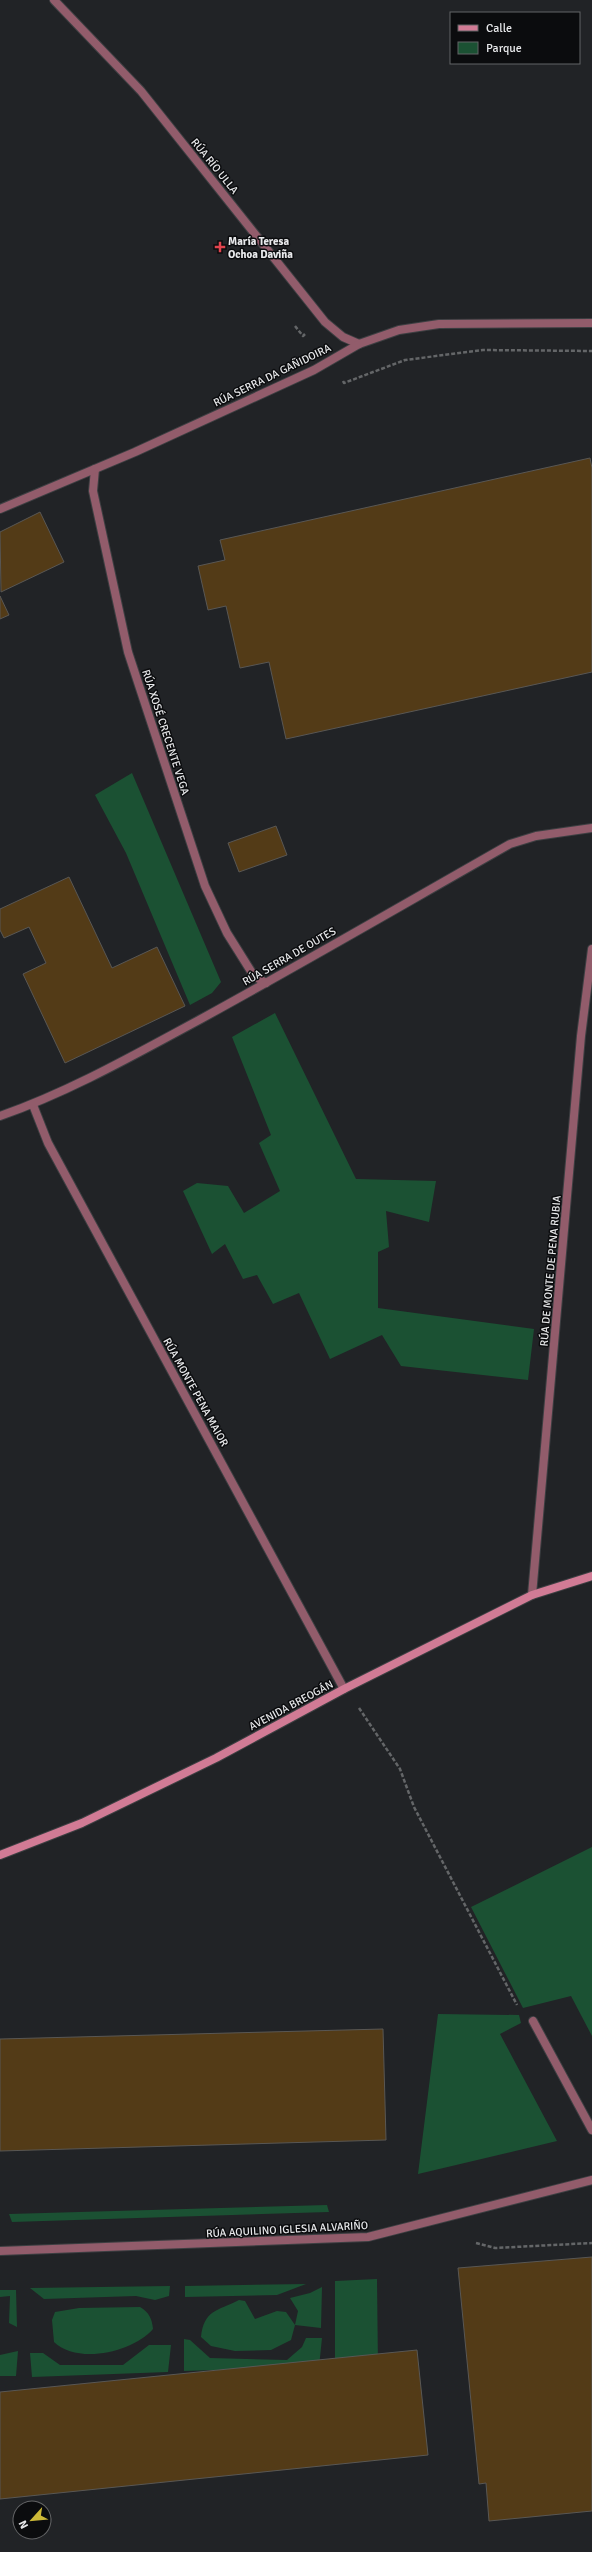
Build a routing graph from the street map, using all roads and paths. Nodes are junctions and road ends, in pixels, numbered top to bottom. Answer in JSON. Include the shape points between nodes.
{"nodes":[{"id":1,"x":54,"y":0,"type":"edge"},
{"id":2,"x":592,"y":323,"type":"edge"},
{"id":3,"x":359,"y":344,"type":"junction"},
{"id":4,"x":592,"y":351,"type":"edge"},
{"id":5,"x":344,"y":383,"type":"dead end"},
{"id":6,"x":95,"y":469,"type":"junction"},
{"id":7,"x":0,"y":509,"type":"edge"},
{"id":8,"x":592,"y":828,"type":"edge"},
{"id":9,"x":592,"y":949,"type":"edge"},
{"id":10,"x":266,"y":983,"type":"junction"},
{"id":11,"x":33,"y":1105,"type":"junction"},
{"id":12,"x":0,"y":1116,"type":"edge"},
{"id":13,"x":592,"y":1576,"type":"edge"},
{"id":14,"x":532,"y":1595,"type":"junction"},
{"id":15,"x":344,"y":1689,"type":"junction"},
{"id":16,"x":0,"y":1855,"type":"edge"},
{"id":17,"x":533,"y":2021,"type":"joint"},
{"id":18,"x":592,"y":2130,"type":"edge"},
{"id":19,"x":592,"y":2180,"type":"edge"},
{"id":20,"x":592,"y":2243,"type":"edge"},
{"id":21,"x":476,"y":2244,"type":"dead end"},
{"id":22,"x":0,"y":2251,"type":"edge"}],
"edges":[{"from":1,"to":3,"type":"street","name":"RÚA RÍO ULLA","via":[[141,91],[325,322],[343,337]]},
{"from":2,"to":3,"type":"street","name":"RÚA SERRA DA GAÑIDOIRA","via":[[439,324],[399,330]]},
{"from":3,"to":6,"type":"street","name":"RÚA SERRA DA GAÑIDOIRA","via":[[314,370]]},
{"from":4,"to":5,"type":"path","via":[[483,350],[404,360]]},
{"from":6,"to":7,"type":"street","name":"RÚA SERRA DA GAÑIDOIRA"},
{"from":6,"to":10,"type":"street","name":"RÚA XOSÉ CRECENTE VEGA","via":[[93,491],[128,652],[200,871],[227,933],[254,976]]},
{"from":8,"to":10,"type":"street","name":"RÚA SERRA DE OUTES","via":[[536,836],[510,844]]},
{"from":9,"to":14,"type":"street","name":"RÚA DE MONTE DE PENA RUBIA","via":[[581,1036]]},
{"from":10,"to":11,"type":"street","name":"RÚA SERRA DE OUTES"},
{"from":11,"to":12,"type":"street","name":"RÚA SERRA DE OUTES"},
{"from":11,"to":15,"type":"street","name":"RÚA MONTE PENA MAIOR","via":[[48,1143]]},
{"from":13,"to":14,"type":"street","name":"AVENIDA BREOGÁN"},
{"from":14,"to":15,"type":"street","name":"AVENIDA BREOGÁN"},
{"from":15,"to":16,"type":"street","name":"AVENIDA BREOGÁN","via":[[216,1758],[89,1820]]},
{"from":15,"to":17,"type":"path","via":[[377,1731],[400,1769],[414,1807],[463,1905],[520,2010]]},
{"from":17,"to":18,"type":"street"},
{"from":19,"to":22,"type":"street","name":"RÚA AQUILINO IGLESIA ALVARIÑO","via":[[368,2237]]},
{"from":20,"to":21,"type":"path","via":[[495,2248]]}]}
